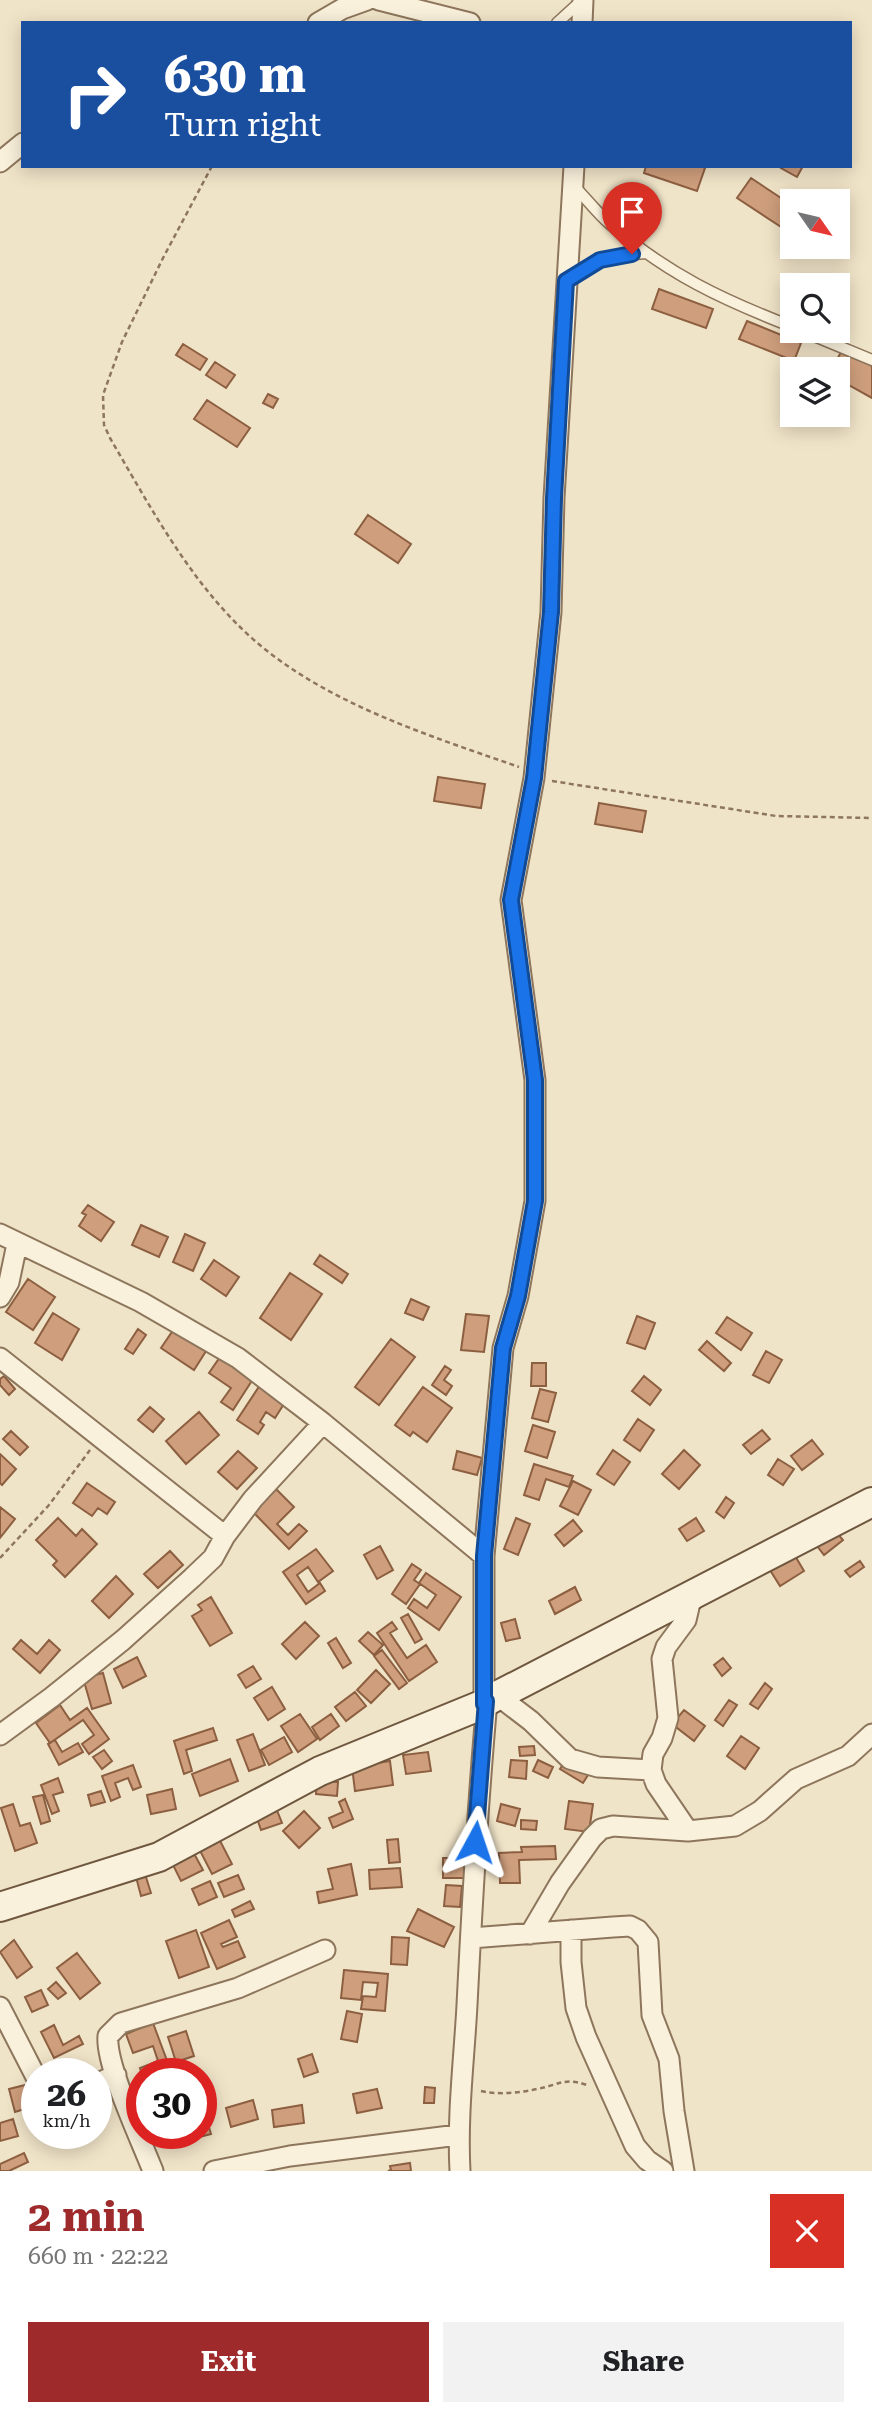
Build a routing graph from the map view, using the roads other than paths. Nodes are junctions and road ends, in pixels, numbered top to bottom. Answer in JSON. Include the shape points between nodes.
{"nodes":[{"id":1,"x":367,"y":0,"type":"edge"},
{"id":2,"x":379,"y":0,"type":"edge"},
{"id":3,"x":583,"y":0,"type":"edge"},
{"id":4,"x":321,"y":21,"type":"edge"},
{"id":5,"x":462,"y":21,"type":"edge"},
{"id":6,"x":559,"y":21,"type":"edge"},
{"id":7,"x":582,"y":21,"type":"edge"},
{"id":8,"x":21,"y":146,"type":"edge"},
{"id":9,"x":0,"y":162,"type":"edge"},
{"id":10,"x":574,"y":175,"type":"edge"},
{"id":11,"x":646,"y":253,"type":"junction"},
{"id":12,"x":566,"y":281,"type":"junction"},
{"id":13,"x":780,"y":322,"type":"edge"},
{"id":14,"x":831,"y":343,"type":"edge"},
{"id":15,"x":872,"y":360,"type":"edge"},
{"id":16,"x":9,"y":1239,"type":"edge"},
{"id":17,"x":0,"y":1297,"type":"edge"},
{"id":18,"x":0,"y":1358,"type":"edge"},
{"id":19,"x":323,"y":1423,"type":"junction"},
{"id":20,"x":872,"y":1502,"type":"edge"},
{"id":21,"x":225,"y":1536,"type":"junction"},
{"id":22,"x":484,"y":1556,"type":"junction"},
{"id":23,"x":701,"y":1591,"type":"junction"},
{"id":24,"x":489,"y":1700,"type":"junction"},
{"id":25,"x":872,"y":1734,"type":"edge"},
{"id":26,"x":0,"y":1735,"type":"edge"},
{"id":27,"x":651,"y":1770,"type":"junction"},
{"id":28,"x":688,"y":1830,"type":"junction"},
{"id":29,"x":0,"y":1907,"type":"edge"},
{"id":30,"x":571,"y":1930,"type":"junction"},
{"id":31,"x":530,"y":1934,"type":"junction"},
{"id":32,"x":471,"y":1938,"type":"junction"},
{"id":33,"x":325,"y":1950,"type":"dead end"},
{"id":34,"x":0,"y":2007,"type":"edge"},
{"id":35,"x":26,"y":2058,"type":"edge"},
{"id":36,"x":116,"y":2075,"type":"junction"},
{"id":37,"x":112,"y":2077,"type":"edge"},
{"id":38,"x":458,"y":2135,"type":"junction"},
{"id":39,"x":153,"y":2171,"type":"edge"},
{"id":40,"x":214,"y":2171,"type":"edge"},
{"id":41,"x":460,"y":2171,"type":"edge"},
{"id":42,"x":663,"y":2171,"type":"edge"},
{"id":43,"x":684,"y":2171,"type":"edge"}],
"edges":[{"from":1,"to":4,"type":"street"},
{"from":2,"to":5,"type":"street"},
{"from":3,"to":6,"type":"lane"},
{"from":3,"to":7,"type":"street"},
{"from":8,"to":9,"type":"street"},
{"from":10,"to":11,"type":"lane","via":[[609,223]]},
{"from":10,"to":12,"type":"street"},
{"from":11,"to":12,"type":"lane","via":[[600,260]]},
{"from":11,"to":13,"type":"lane","via":[[730,303]]},
{"from":12,"to":22,"type":"street","via":[[551,612],[535,776],[511,900],[535,1080],[535,1201],[518,1296],[503,1348]]},
{"from":14,"to":15,"type":"lane"},
{"from":16,"to":17,"type":"street","via":[[9,1282]]},
{"from":16,"to":19,"type":"street","via":[[199,1334]]},
{"from":18,"to":21,"type":"street"},
{"from":19,"to":21,"type":"street"},
{"from":19,"to":22,"type":"street"},
{"from":20,"to":23,"type":"street"},
{"from":21,"to":26,"type":"street","via":[[206,1565],[123,1640]]},
{"from":22,"to":24,"type":"street"},
{"from":23,"to":24,"type":"street"},
{"from":23,"to":27,"type":"street","via":[[690,1603],[686,1620],[662,1659],[668,1718]]},
{"from":24,"to":27,"type":"street","via":[[531,1721],[570,1759],[617,1770]]},
{"from":24,"to":29,"type":"street","via":[[320,1771],[159,1857]]},
{"from":24,"to":32,"type":"street"},
{"from":25,"to":28,"type":"street","via":[[848,1756],[796,1779],[735,1826]]},
{"from":27,"to":28,"type":"street"},
{"from":28,"to":31,"type":"street","via":[[601,1829],[560,1883]]},
{"from":30,"to":31,"type":"street"},
{"from":30,"to":42,"type":"street","via":[[576,2008],[635,2146]]},
{"from":30,"to":43,"type":"street","via":[[630,1926],[648,1942],[652,2015],[669,2059]]},
{"from":31,"to":32,"type":"street"},
{"from":32,"to":38,"type":"street"},
{"from":33,"to":36,"type":"street","via":[[238,1988],[121,2023],[108,2036]]},
{"from":34,"to":35,"type":"street"},
{"from":36,"to":37,"type":"street"},
{"from":36,"to":39,"type":"street"},
{"from":38,"to":40,"type":"street","via":[[290,2156]]},
{"from":38,"to":41,"type":"street"}]}
